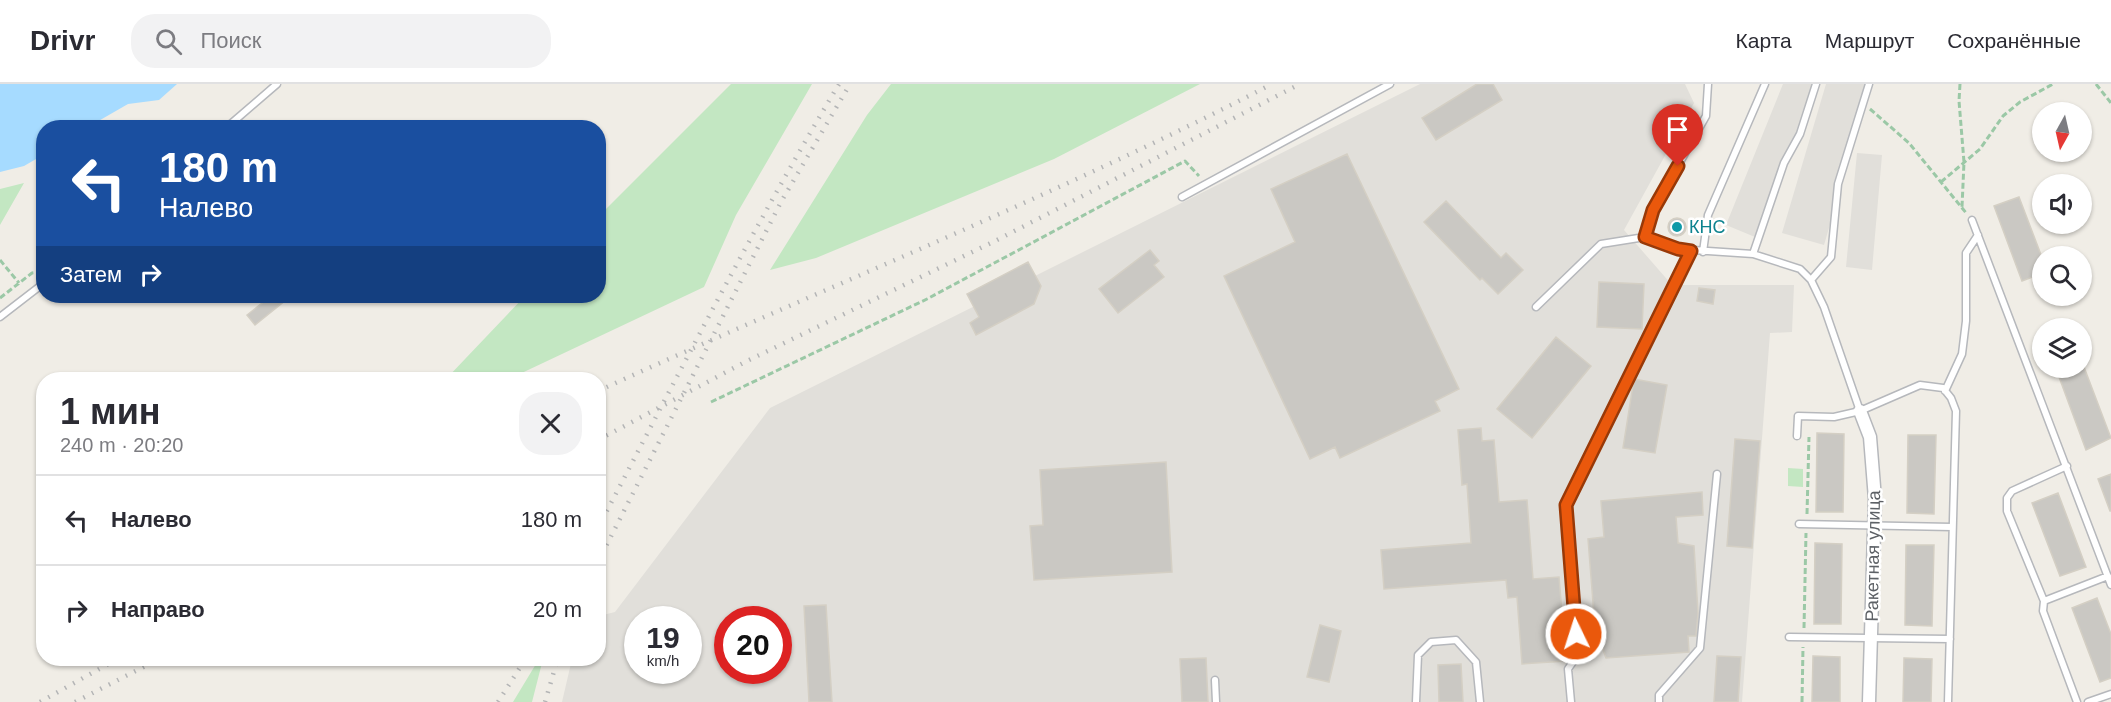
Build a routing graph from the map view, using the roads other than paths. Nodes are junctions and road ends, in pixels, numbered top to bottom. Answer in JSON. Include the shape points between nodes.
{"nodes":[{"id":1,"x":277,"y":84,"type":"edge"},
{"id":2,"x":1390,"y":84,"type":"edge"},
{"id":3,"x":1708,"y":84,"type":"edge"},
{"id":4,"x":1765,"y":84,"type":"edge"},
{"id":5,"x":1816,"y":84,"type":"edge"},
{"id":6,"x":1869,"y":84,"type":"edge"},
{"id":7,"x":235,"y":120,"type":"edge"},
{"id":8,"x":1182,"y":196,"type":"dead end"},
{"id":9,"x":1972,"y":220,"type":"road end"},
{"id":10,"x":1978,"y":235,"type":"junction"},
{"id":11,"x":1645,"y":237,"type":"junction"},
{"id":12,"x":1691,"y":251,"type":"junction"},
{"id":13,"x":1703,"y":252,"type":"junction"},
{"id":14,"x":1753,"y":254,"type":"junction"},
{"id":15,"x":1810,"y":280,"type":"junction"},
{"id":16,"x":36,"y":290,"type":"edge"},
{"id":17,"x":1536,"y":307,"type":"dead end"},
{"id":18,"x":0,"y":317,"type":"edge"},
{"id":19,"x":1945,"y":391,"type":"junction"},
{"id":20,"x":1860,"y":411,"type":"junction"},
{"id":21,"x":1797,"y":436,"type":"dead end"},
{"id":22,"x":2067,"y":466,"type":"junction"},
{"id":23,"x":1717,"y":474,"type":"dead end"},
{"id":24,"x":1803,"y":524,"type":"road end"},
{"id":25,"x":1875,"y":526,"type":"junction"},
{"id":26,"x":1952,"y":527,"type":"junction"},
{"id":27,"x":2108,"y":576,"type":"junction"},
{"id":28,"x":2111,"y":585,"type":"edge"},
{"id":29,"x":2044,"y":601,"type":"junction"},
{"id":30,"x":1789,"y":637,"type":"dead end"},
{"id":31,"x":1871,"y":637,"type":"junction"},
{"id":32,"x":1950,"y":639,"type":"junction"},
{"id":33,"x":1215,"y":681,"type":"dead end"},
{"id":34,"x":2111,"y":694,"type":"edge"},
{"id":35,"x":1216,"y":702,"type":"edge"},
{"id":36,"x":1416,"y":702,"type":"edge"},
{"id":37,"x":1480,"y":702,"type":"edge"},
{"id":38,"x":1571,"y":702,"type":"edge"},
{"id":39,"x":1659,"y":702,"type":"edge"},
{"id":40,"x":1869,"y":702,"type":"edge"},
{"id":41,"x":1948,"y":702,"type":"edge"},
{"id":42,"x":2078,"y":702,"type":"edge"},
{"id":43,"x":2088,"y":702,"type":"edge"}],
"edges":[{"from":1,"to":7,"type":"lane"},
{"from":2,"to":8,"type":"lane"},
{"from":3,"to":11,"type":"lane","via":[[1706,116],[1653,210]]},
{"from":4,"to":13,"type":"lane","via":[[1708,215]]},
{"from":5,"to":14,"type":"lane"},
{"from":6,"to":15,"type":"lane","via":[[1838,184],[1831,257]]},
{"from":9,"to":10,"type":"lane"},
{"from":10,"to":19,"type":"lane","via":[[1966,254],[1962,354]]},
{"from":10,"to":22,"type":"lane"},
{"from":11,"to":12,"type":"lane"},
{"from":11,"to":17,"type":"lane","via":[[1601,244]]},
{"from":12,"to":13,"type":"lane"},
{"from":12,"to":38,"type":"lane","via":[[1566,505],[1577,656],[1568,669]]},
{"from":13,"to":14,"type":"lane"},
{"from":14,"to":15,"type":"lane","via":[[1800,269]]},
{"from":15,"to":20,"type":"lane"},
{"from":16,"to":18,"type":"lane"},
{"from":19,"to":20,"type":"lane","via":[[1920,384]]},
{"from":19,"to":26,"type":"lane","via":[[1956,411]]},
{"from":20,"to":21,"type":"lane","via":[[1834,417],[1798,416]]},
{"from":20,"to":25,"type":"street","name":"Ракетная улица","via":[[1874,460]]},
{"from":22,"to":27,"type":"lane"},
{"from":22,"to":29,"type":"lane","via":[[2012,491],[2007,498],[2007,511]]},
{"from":23,"to":39,"type":"lane","via":[[1700,648],[1659,695]]},
{"from":24,"to":25,"type":"lane"},
{"from":25,"to":26,"type":"lane"},
{"from":25,"to":31,"type":"street","name":"Ракетная улица"},
{"from":26,"to":32,"type":"lane"},
{"from":27,"to":28,"type":"lane"},
{"from":27,"to":29,"type":"lane"},
{"from":29,"to":42,"type":"lane","via":[[2043,611]]},
{"from":30,"to":31,"type":"lane"},
{"from":31,"to":32,"type":"lane"},
{"from":31,"to":40,"type":"street","name":"Ракетная улица"},
{"from":32,"to":41,"type":"lane"},
{"from":33,"to":35,"type":"lane"},
{"from":34,"to":43,"type":"lane"},
{"from":36,"to":37,"type":"lane","via":[[1418,655],[1431,642],[1456,640],[1476,662]]}]}
